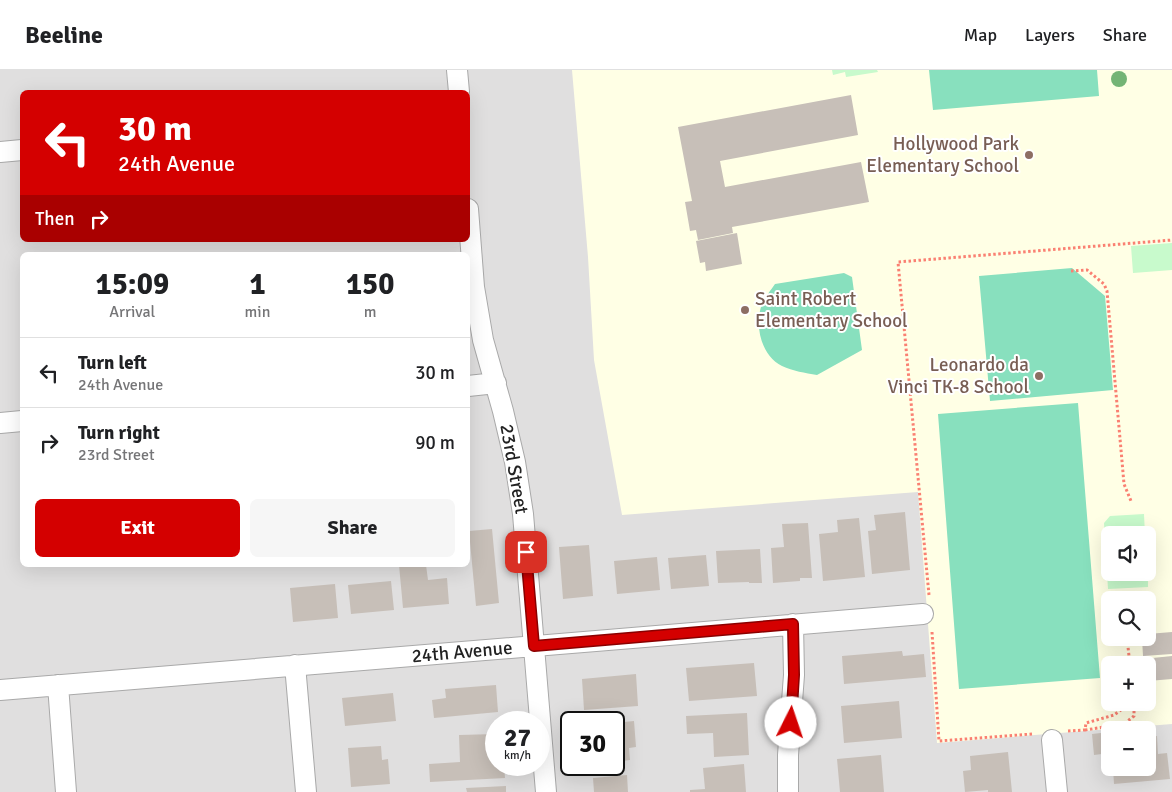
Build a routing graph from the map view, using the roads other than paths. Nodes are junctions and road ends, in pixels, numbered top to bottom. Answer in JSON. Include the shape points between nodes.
{"nodes":[{"id":1,"x":457,"y":70,"type":"edge"},
{"id":2,"x":458,"y":90,"type":"edge"},
{"id":3,"x":20,"y":150,"type":"edge"},
{"id":4,"x":0,"y":152,"type":"edge"},
{"id":5,"x":470,"y":235,"type":"edge"},
{"id":6,"x":496,"y":384,"type":"junction"},
{"id":7,"x":470,"y":386,"type":"edge"},
{"id":8,"x":20,"y":421,"type":"edge"},
{"id":9,"x":0,"y":423,"type":"edge"},
{"id":10,"x":928,"y":614,"type":"road end"},
{"id":11,"x":793,"y":624,"type":"junction"},
{"id":12,"x":534,"y":646,"type":"junction"},
{"id":13,"x":295,"y":665,"type":"junction"},
{"id":14,"x":58,"y":685,"type":"junction"},
{"id":15,"x":0,"y":690,"type":"edge"},
{"id":16,"x":1051,"y":735,"type":"road end"},
{"id":17,"x":66,"y":792,"type":"edge"},
{"id":18,"x":306,"y":792,"type":"edge"},
{"id":19,"x":546,"y":792,"type":"edge"},
{"id":20,"x":788,"y":792,"type":"edge"},
{"id":21,"x":1057,"y":792,"type":"edge"}],
"edges":[{"from":1,"to":2,"type":"street"},
{"from":3,"to":4,"type":"street"},
{"from":5,"to":6,"type":"street","name":"23rd Street","via":[[483,340]]},
{"from":6,"to":7,"type":"street"},
{"from":6,"to":12,"type":"street","name":"23rd Street","via":[[515,462]]},
{"from":8,"to":9,"type":"street"},
{"from":10,"to":11,"type":"street","name":"24th Avenue"},
{"from":11,"to":12,"type":"street","name":"24th Avenue"},
{"from":11,"to":20,"type":"street","via":[[794,675]]},
{"from":12,"to":13,"type":"street","name":"24th Avenue"},
{"from":12,"to":19,"type":"street","name":"23rd Street"},
{"from":13,"to":14,"type":"street","name":"24th Avenue"},
{"from":13,"to":18,"type":"street"},
{"from":14,"to":15,"type":"street","name":"24th Avenue"},
{"from":14,"to":17,"type":"street"},
{"from":16,"to":21,"type":"street"}]}
